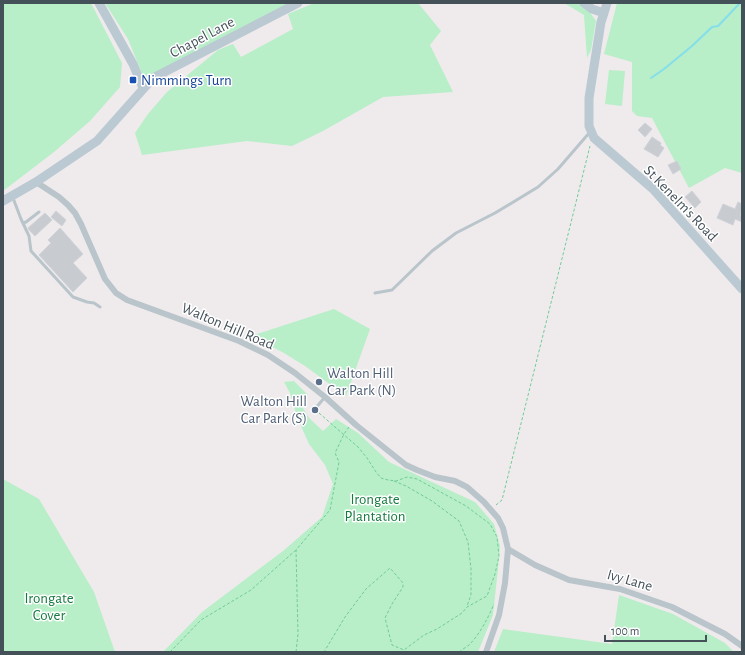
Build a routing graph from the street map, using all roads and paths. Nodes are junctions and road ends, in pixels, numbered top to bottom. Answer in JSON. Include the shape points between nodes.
{"nodes":[{"id":1,"x":99,"y":3,"type":"edge"},
{"id":2,"x":298,"y":3,"type":"edge"},
{"id":3,"x":584,"y":3,"type":"edge"},
{"id":4,"x":607,"y":3,"type":"edge"},
{"id":5,"x":602,"y":18,"type":"junction"},
{"id":6,"x":143,"y":88,"type":"junction"},
{"id":7,"x":593,"y":135,"type":"junction"},
{"id":8,"x":36,"y":182,"type":"junction"},
{"id":9,"x":12,"y":196,"type":"junction"},
{"id":10,"x":3,"y":201,"type":"edge"},
{"id":11,"x":38,"y":212,"type":"dead end"},
{"id":12,"x":22,"y":223,"type":"junction"},
{"id":13,"x":742,"y":290,"type":"edge"},
{"id":14,"x":375,"y":293,"type":"dead end"},
{"id":15,"x":100,"y":307,"type":"dead end"},
{"id":16,"x":325,"y":397,"type":"junction"},
{"id":17,"x":314,"y":410,"type":"joint"},
{"id":18,"x":353,"y":423,"type":"junction"},
{"id":19,"x":344,"y":434,"type":"junction"},
{"id":20,"x":392,"y":480,"type":"junction"},
{"id":21,"x":491,"y":509,"type":"junction"},
{"id":22,"x":508,"y":549,"type":"junction"},
{"id":23,"x":296,"y":550,"type":"junction"},
{"id":24,"x":494,"y":604,"type":"dead end"},
{"id":25,"x":467,"y":607,"type":"junction"},
{"id":26,"x":742,"y":645,"type":"edge"},
{"id":27,"x":170,"y":652,"type":"edge"},
{"id":28,"x":296,"y":652,"type":"edge"},
{"id":29,"x":324,"y":652,"type":"edge"},
{"id":30,"x":458,"y":652,"type":"edge"},
{"id":31,"x":486,"y":652,"type":"edge"}],
"edges":[{"from":1,"to":6,"type":"street","via":[[133,64]]},
{"from":2,"to":6,"type":"street","name":"Chapel Lane","via":[[153,78]]},
{"from":3,"to":5,"type":"street"},
{"from":4,"to":5,"type":"street"},
{"from":5,"to":7,"type":"street","via":[[589,98],[589,126]]},
{"from":6,"to":8,"type":"street","name":"Chapel Lane","via":[[97,141]]},
{"from":7,"to":13,"type":"street","name":"St Kenelm's Road","via":[[653,189]]},
{"from":7,"to":14,"type":"lane","via":[[538,187],[495,214],[456,233],[432,251],[392,290]]},
{"from":7,"to":21,"type":"path","via":[[502,500]]},
{"from":8,"to":9,"type":"street","name":"Chapel Lane"},
{"from":8,"to":16,"type":"street","name":"Walton Hill Road","via":[[59,197],[75,213],[106,279],[116,293],[127,300],[239,341],[268,355]]},
{"from":9,"to":10,"type":"street","name":"Chapel Lane"},
{"from":9,"to":12,"type":"lane"},
{"from":11,"to":12,"type":"lane"},
{"from":12,"to":15,"type":"lane","via":[[30,236],[31,251],[73,297]]},
{"from":16,"to":17,"type":"lane"},
{"from":16,"to":18,"type":"street","name":"Walton Hill Road"},
{"from":17,"to":19,"type":"path"},
{"from":18,"to":19,"type":"path"},
{"from":18,"to":21,"type":"street","name":"Walton Hill Road","via":[[406,465],[467,487]]},
{"from":19,"to":20,"type":"path","via":[[358,447],[381,478]]},
{"from":19,"to":23,"type":"path","via":[[334,453],[339,462],[330,510]]},
{"from":20,"to":25,"type":"path","via":[[432,501],[459,521],[468,542],[471,569],[471,594]]},
{"from":20,"to":25,"type":"path","via":[[407,477],[417,479],[466,506],[490,524],[497,537],[499,556],[495,574],[487,596]]},
{"from":21,"to":22,"type":"street","name":"Walton Hill Road","via":[[503,528]]},
{"from":22,"to":26,"type":"street","name":"Ivy Lane","via":[[535,565],[569,580],[620,589],[672,607]]},
{"from":22,"to":31,"type":"street","name":"Walton Hill Road","via":[[499,615]]},
{"from":23,"to":27,"type":"path","via":[[251,590],[201,620]]},
{"from":23,"to":28,"type":"path"},
{"from":24,"to":30,"type":"path","via":[[477,635]]},
{"from":25,"to":29,"type":"path","via":[[462,613],[404,650],[392,644],[385,618],[403,587],[390,568],[366,589],[345,616]]}]}
